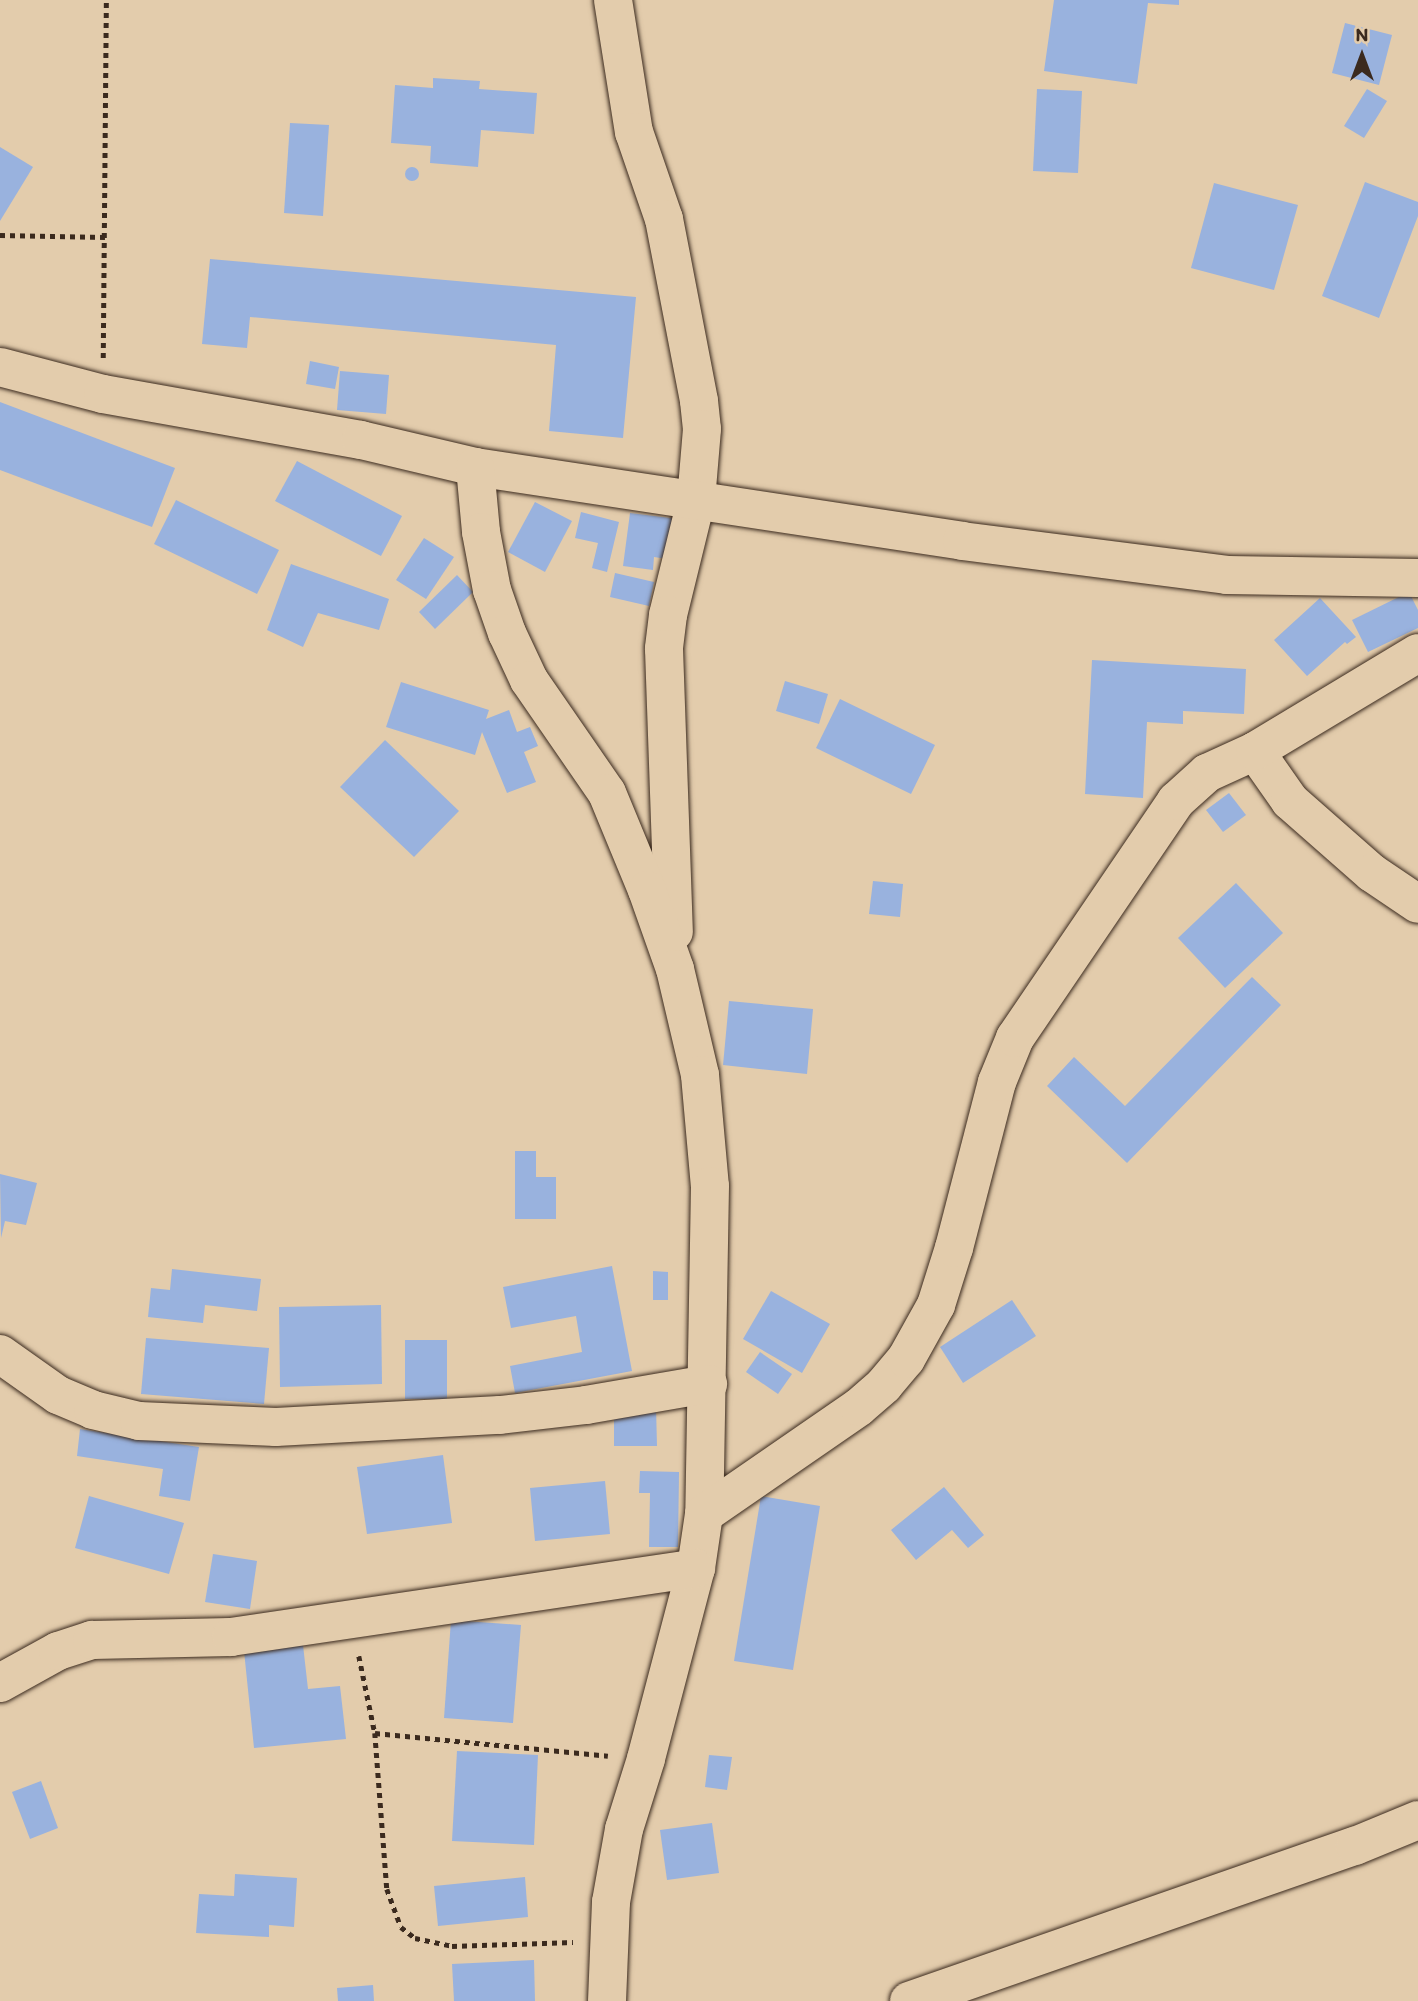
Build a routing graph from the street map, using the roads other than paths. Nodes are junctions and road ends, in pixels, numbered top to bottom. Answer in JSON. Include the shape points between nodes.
{"nodes":[{"id":1,"x":613,"y":0,"type":"edge"},
{"id":2,"x":0,"y":367,"type":"edge"},
{"id":3,"x":475,"y":467,"type":"junction"},
{"id":4,"x":696,"y":501,"type":"junction"},
{"id":5,"x":1418,"y":578,"type":"edge"},
{"id":6,"x":1418,"y":653,"type":"edge"},
{"id":7,"x":1255,"y":751,"type":"junction"},
{"id":8,"x":1418,"y":904,"type":"edge"},
{"id":9,"x":676,"y":969,"type":"junction"},
{"id":10,"x":0,"y":1354,"type":"edge"},
{"id":11,"x":708,"y":1384,"type":"junction"},
{"id":12,"x":704,"y":1514,"type":"junction"},
{"id":13,"x":696,"y":1568,"type":"junction"},
{"id":14,"x":0,"y":1683,"type":"edge"},
{"id":15,"x":1418,"y":1820,"type":"edge"},
{"id":16,"x":607,"y":2001,"type":"edge"},
{"id":17,"x":909,"y":2001,"type":"edge"}],
"edges":[{"from":1,"to":4,"type":"street","via":[[634,132],[664,219],[699,401],[701,452]]},
{"from":2,"to":3,"type":"street","via":[[103,394],[361,440]]},
{"from":3,"to":4,"type":"street"},
{"from":3,"to":9,"type":"street","via":[[492,590],[507,633],[529,680],[607,793]]},
{"from":4,"to":5,"type":"street","via":[[1227,575]]},
{"from":4,"to":9,"type":"street","via":[[664,649]]},
{"from":6,"to":7,"type":"street"},
{"from":7,"to":8,"type":"street","via":[[1290,801],[1362,864]]},
{"from":7,"to":12,"type":"street","via":[[1207,773],[1176,801],[1015,1038],[997,1082],[936,1305],[905,1359],[859,1407]]},
{"from":9,"to":11,"type":"street","via":[[700,1075],[710,1186]]},
{"from":10,"to":11,"type":"street","via":[[58,1395],[93,1410],[139,1421],[276,1427],[500,1415]]},
{"from":11,"to":12,"type":"street"},
{"from":12,"to":13,"type":"street"},
{"from":13,"to":14,"type":"street","via":[[231,1637],[92,1640],[58,1651]]},
{"from":13,"to":16,"type":"street","via":[[624,1829],[611,1902]]},
{"from":15,"to":17,"type":"street"}]}
